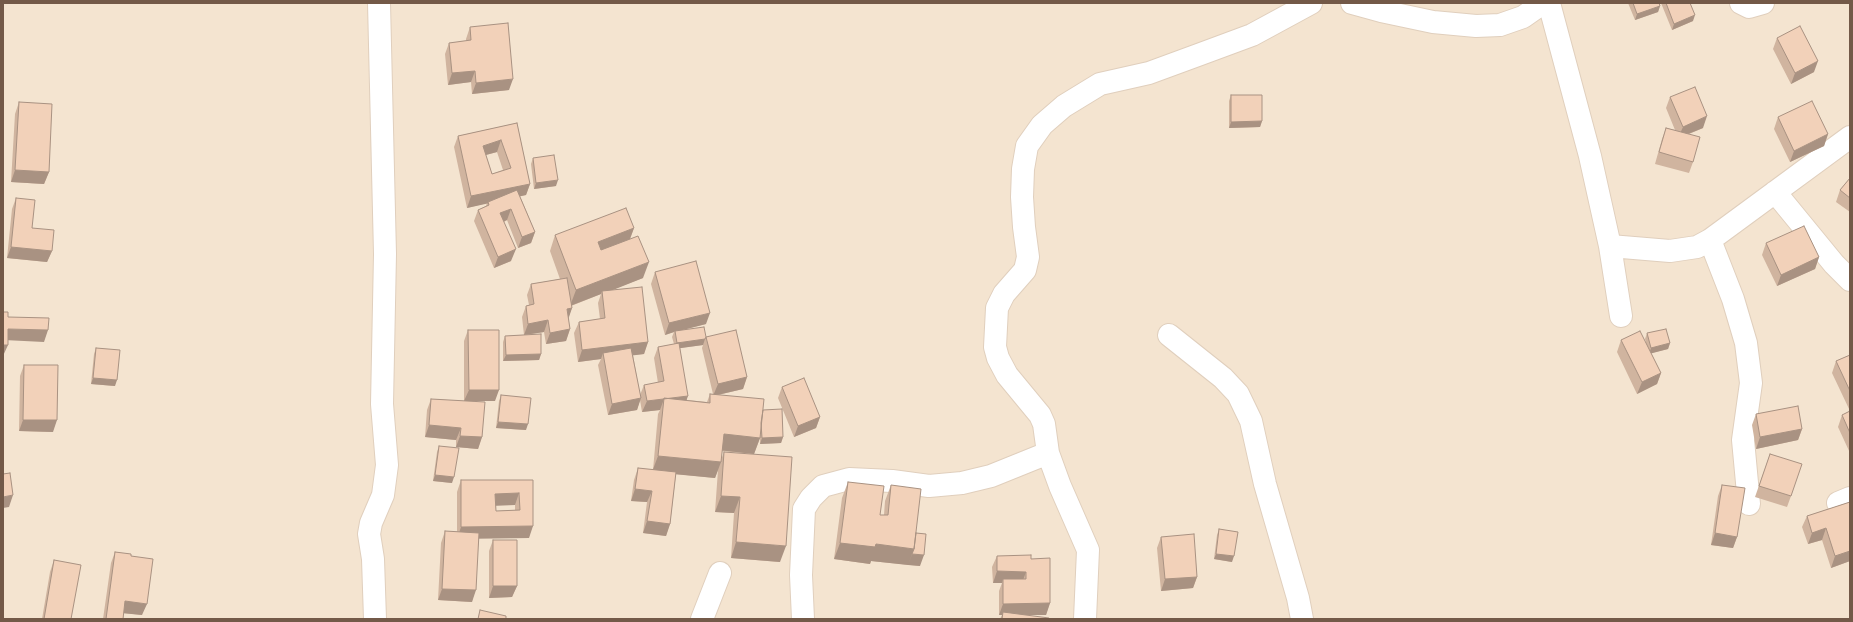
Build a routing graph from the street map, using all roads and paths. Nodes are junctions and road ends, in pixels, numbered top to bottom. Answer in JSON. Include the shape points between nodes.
{"nodes":[{"id":1,"x":379,"y":3,"type":"edge"},
{"id":2,"x":1311,"y":3,"type":"edge"},
{"id":3,"x":1352,"y":3,"type":"edge"},
{"id":4,"x":1543,"y":3,"type":"edge"},
{"id":5,"x":1549,"y":3,"type":"edge"},
{"id":6,"x":1741,"y":3,"type":"edge"},
{"id":7,"x":1763,"y":3,"type":"edge"},
{"id":8,"x":1850,"y":137,"type":"edge"},
{"id":9,"x":1775,"y":192,"type":"junction"},
{"id":10,"x":1710,"y":240,"type":"junction"},
{"id":11,"x":1610,"y":246,"type":"junction"},
{"id":12,"x":1850,"y":280,"type":"edge"},
{"id":13,"x":1621,"y":316,"type":"dead end"},
{"id":14,"x":1169,"y":335,"type":"dead end"},
{"id":15,"x":1048,"y":453,"type":"junction"},
{"id":16,"x":1749,"y":504,"type":"dead end"},
{"id":17,"x":720,"y":573,"type":"dead end"},
{"id":18,"x":375,"y":619,"type":"edge"},
{"id":19,"x":702,"y":619,"type":"edge"},
{"id":20,"x":803,"y":619,"type":"edge"},
{"id":21,"x":1085,"y":619,"type":"edge"},
{"id":22,"x":1302,"y":619,"type":"edge"}],
"edges":[{"from":1,"to":18,"type":"street","via":[[385,254],[382,404],[386,471],[383,495],[369,534],[373,559]]},
{"from":2,"to":15,"type":"street","via":[[1252,34],[1198,55],[1149,73],[1100,84],[1064,106],[1042,125],[1027,146],[1022,197],[1028,256],[1025,270],[1004,294],[997,308],[995,347],[1006,375],[1040,415],[1044,424]]},
{"from":3,"to":4,"type":"street","via":[[1433,22],[1476,26],[1506,23],[1523,17]]},
{"from":5,"to":11,"type":"street","via":[[1590,156]]},
{"from":6,"to":7,"type":"street","via":[[1749,7]]},
{"from":8,"to":9,"type":"street"},
{"from":9,"to":10,"type":"street"},
{"from":9,"to":12,"type":"street"},
{"from":10,"to":11,"type":"street","via":[[1697,247],[1670,252]]},
{"from":10,"to":16,"type":"street","via":[[1733,299],[1746,344],[1752,383],[1743,440]]},
{"from":11,"to":13,"type":"street"},
{"from":14,"to":22,"type":"street","via":[[1228,383],[1238,394],[1251,421],[1264,484]]},
{"from":15,"to":20,"type":"street","via":[[991,476],[962,483],[929,486],[849,479],[823,486],[804,509],[801,575]]},
{"from":15,"to":21,"type":"street","via":[[1088,550]]},
{"from":17,"to":19,"type":"street"}]}
